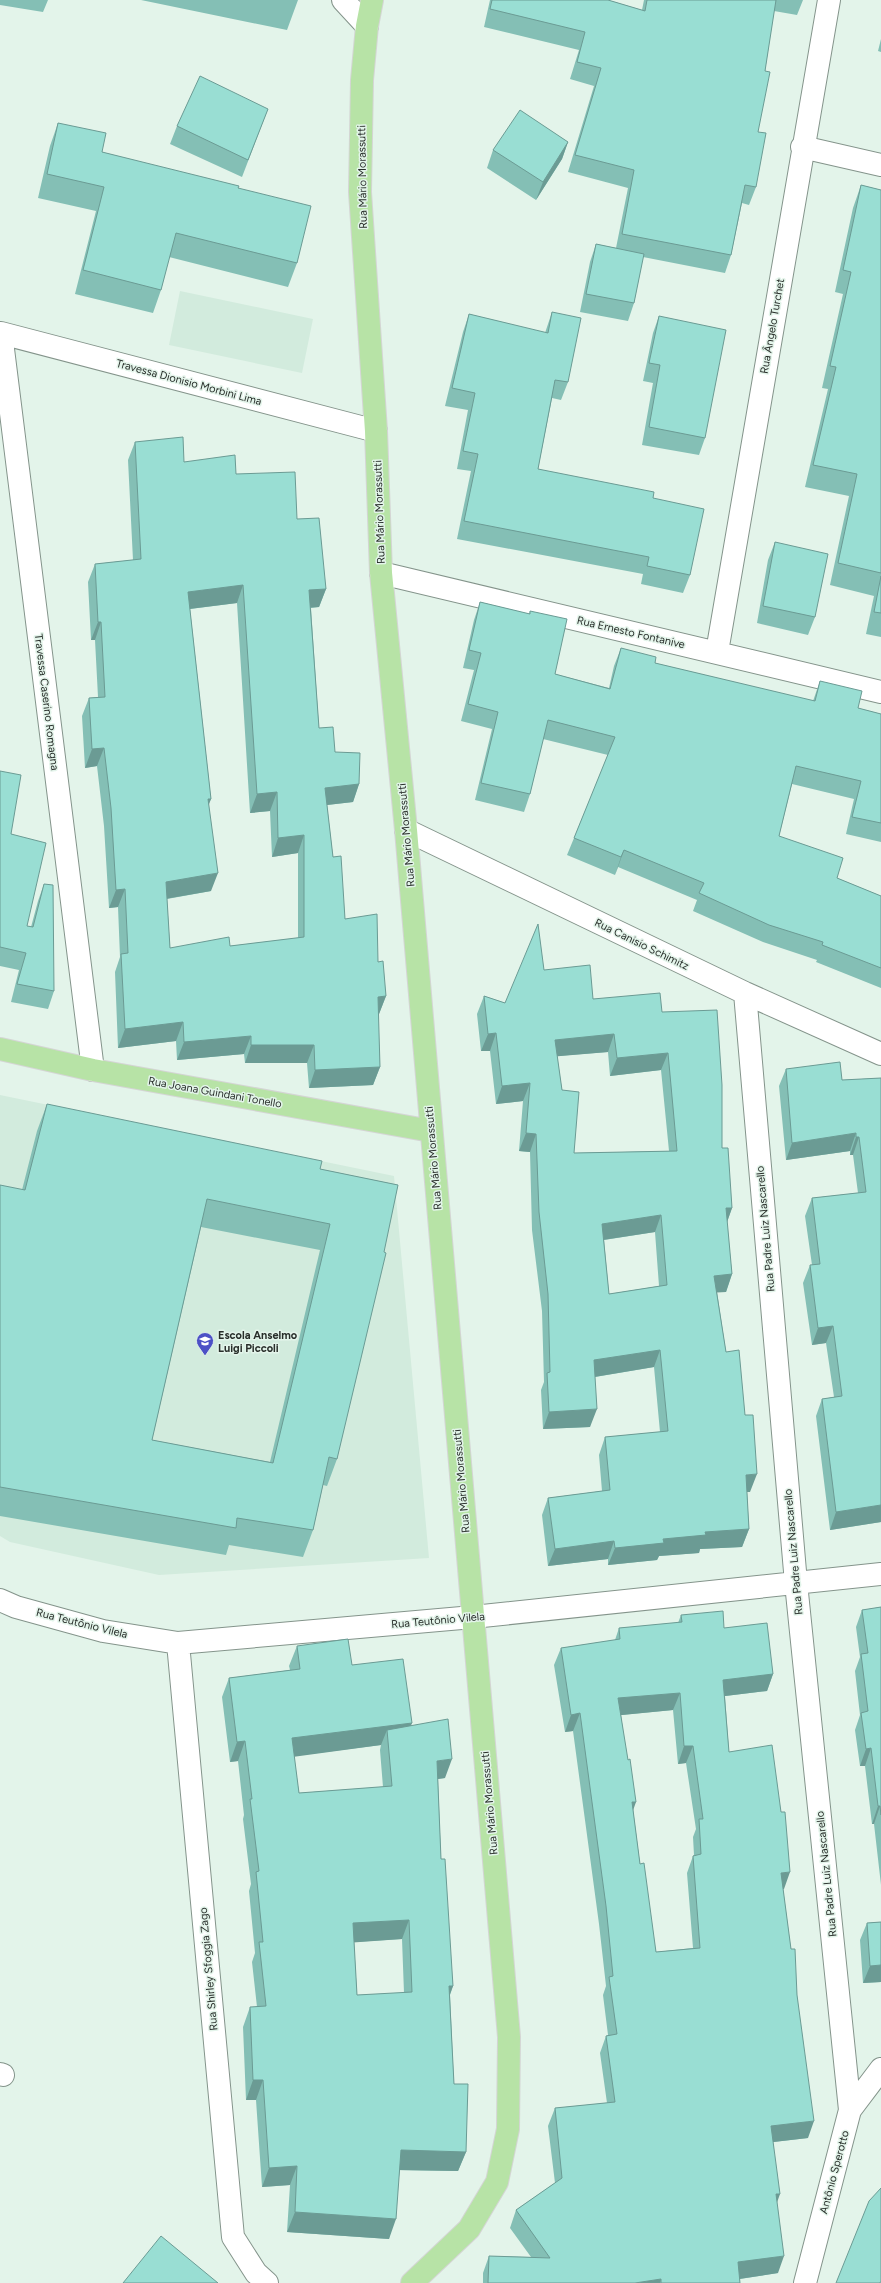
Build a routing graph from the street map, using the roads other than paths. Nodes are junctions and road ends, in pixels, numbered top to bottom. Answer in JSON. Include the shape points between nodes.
{"nodes":[{"id":1,"x":343,"y":0,"type":"edge"},
{"id":2,"x":372,"y":0,"type":"edge"},
{"id":3,"x":828,"y":0,"type":"edge"},
{"id":4,"x":367,"y":26,"type":"junction"},
{"id":5,"x":802,"y":147,"type":"junction"},
{"id":6,"x":881,"y":165,"type":"edge"},
{"id":7,"x":1,"y":333,"type":"joint"},
{"id":8,"x":376,"y":430,"type":"junction"},
{"id":9,"x":381,"y":573,"type":"junction"},
{"id":10,"x":717,"y":652,"type":"junction"},
{"id":11,"x":881,"y":692,"type":"edge"},
{"id":12,"x":406,"y":830,"type":"junction"},
{"id":13,"x":745,"y":993,"type":"junction"},
{"id":14,"x":0,"y":1049,"type":"edge"},
{"id":15,"x":881,"y":1054,"type":"edge"},
{"id":16,"x":93,"y":1070,"type":"junction"},
{"id":17,"x":431,"y":1131,"type":"junction"},
{"id":18,"x":881,"y":1574,"type":"edge"},
{"id":19,"x":796,"y":1583,"type":"junction"},
{"id":20,"x":0,"y":1600,"type":"edge"},
{"id":21,"x":473,"y":1617,"type":"junction"},
{"id":22,"x":178,"y":1644,"type":"junction"},
{"id":23,"x":881,"y":2069,"type":"edge"},
{"id":24,"x":850,"y":2110,"type":"junction"},
{"id":25,"x":267,"y":2283,"type":"edge"},
{"id":26,"x":412,"y":2283,"type":"edge"},
{"id":27,"x":805,"y":2283,"type":"edge"}],
"edges":[{"from":1,"to":4,"type":"street"},
{"from":2,"to":4,"type":"main road","name":"Rua Mário Morassutti"},
{"from":3,"to":5,"type":"street","name":"Rua Ângelo Turchet"},
{"from":4,"to":8,"type":"main road","name":"Rua Mário Morassutti","via":[[362,80],[360,192]]},
{"from":5,"to":6,"type":"street"},
{"from":5,"to":10,"type":"street","name":"Rua Ângelo Turchet"},
{"from":7,"to":8,"type":"street","name":"Travessa Dionisio Morbini Lima"},
{"from":7,"to":16,"type":"street","name":"Travessa Caserino Romagna"},
{"from":8,"to":9,"type":"main road","name":"Rua Mário Morassutti"},
{"from":9,"to":10,"type":"street","name":"Rua Ernesto Fontanive"},
{"from":9,"to":12,"type":"main road","name":"Rua Mário Morassutti"},
{"from":10,"to":11,"type":"street","name":"Rua Ernesto Fontanive"},
{"from":12,"to":13,"type":"street","name":"Rua Canisio Schimitz"},
{"from":12,"to":17,"type":"main road","name":"Rua Mário Morassutti"},
{"from":13,"to":15,"type":"street","name":"Rua Canisio Schimitz"},
{"from":13,"to":19,"type":"street","name":"Rua Padre Luiz Nascarello"},
{"from":14,"to":16,"type":"main road","name":"Rua Joana Guindani Tonello"},
{"from":16,"to":17,"type":"main road","name":"Rua Joana Guindani Tonello"},
{"from":17,"to":21,"type":"main road","name":"Rua Mário Morassutti"},
{"from":18,"to":19,"type":"street","name":"Rua Teutônio Vilela"},
{"from":19,"to":21,"type":"street","name":"Rua Teutônio Vilela"},
{"from":19,"to":24,"type":"street","name":"Rua Padre Luiz Nascarello"},
{"from":20,"to":22,"type":"street","name":"Rua Teutônio Vilela","via":[[16,1607],[104,1631]]},
{"from":21,"to":22,"type":"street","name":"Rua Teutônio Vilela"},
{"from":21,"to":26,"type":"main road","name":"Rua Mário Morassutti","via":[[509,2037],[508,2129],[497,2182],[468,2229]]},
{"from":22,"to":25,"type":"street","name":"Rua Shirley Sfoggia Zago","via":[[233,2237],[256,2273]]},
{"from":23,"to":24,"type":"street","name":"Antônio Sperotto"},
{"from":24,"to":27,"type":"street","name":"Antônio Sperotto"}]}
